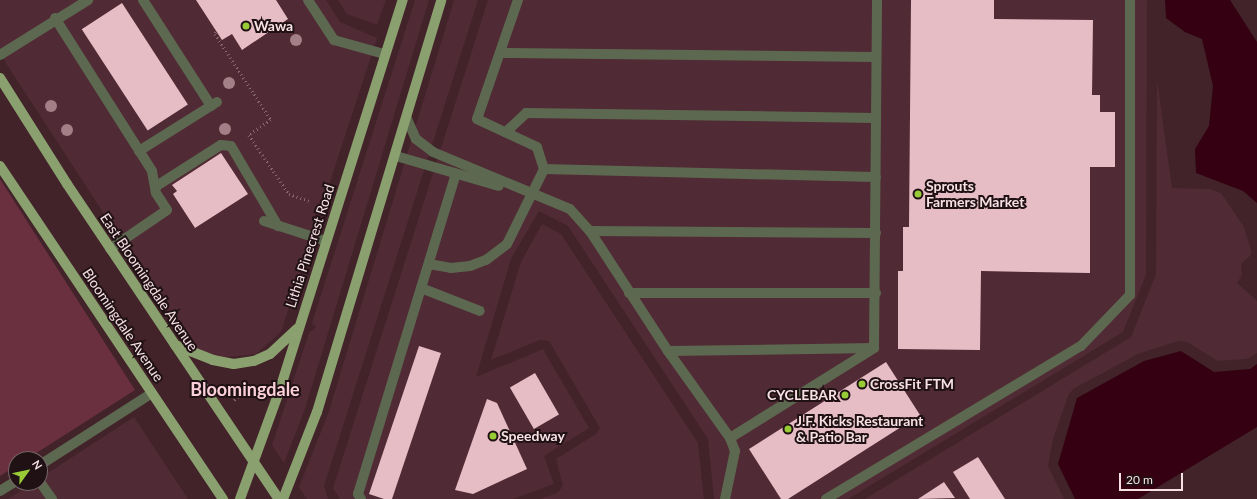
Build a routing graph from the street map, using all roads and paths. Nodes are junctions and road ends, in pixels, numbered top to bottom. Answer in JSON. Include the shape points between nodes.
{"nodes":[{"id":1,"x":88,"y":0,"type":"edge"},
{"id":2,"x":143,"y":0,"type":"edge"},
{"id":3,"x":308,"y":0,"type":"edge"},
{"id":4,"x":403,"y":0,"type":"edge"},
{"id":5,"x":441,"y":0,"type":"edge"},
{"id":6,"x":518,"y":0,"type":"edge"},
{"id":7,"x":877,"y":0,"type":"edge"},
{"id":8,"x":1130,"y":0,"type":"edge"},
{"id":9,"x":55,"y":18,"type":"junction"},
{"id":10,"x":216,"y":32,"type":"dead end"},
{"id":11,"x":500,"y":53,"type":"junction"},
{"id":12,"x":384,"y":54,"type":"junction"},
{"id":13,"x":0,"y":55,"type":"edge"},
{"id":14,"x":876,"y":57,"type":"junction"},
{"id":15,"x":0,"y":78,"type":"edge"},
{"id":16,"x":876,"y":118,"type":"junction"},
{"id":17,"x":406,"y":119,"type":"junction"},
{"id":18,"x":507,"y":131,"type":"junction"},
{"id":19,"x":139,"y":151,"type":"junction"},
{"id":20,"x":396,"y":156,"type":"junction"},
{"id":21,"x":0,"y":166,"type":"edge"},
{"id":22,"x":544,"y":169,"type":"junction"},
{"id":23,"x":456,"y":174,"type":"junction"},
{"id":24,"x":876,"y":178,"type":"junction"},
{"id":25,"x":155,"y":188,"type":"junction"},
{"id":26,"x":533,"y":195,"type":"junction"},
{"id":27,"x":309,"y":201,"type":"dead end"},
{"id":28,"x":264,"y":221,"type":"dead end"},
{"id":29,"x":278,"y":226,"type":"junction"},
{"id":30,"x":590,"y":231,"type":"junction"},
{"id":31,"x":876,"y":233,"type":"junction"},
{"id":32,"x":326,"y":241,"type":"junction"},
{"id":33,"x":110,"y":249,"type":"junction"},
{"id":34,"x":429,"y":264,"type":"junction"},
{"id":35,"x":421,"y":288,"type":"junction"},
{"id":36,"x":629,"y":292,"type":"junction"},
{"id":37,"x":876,"y":293,"type":"junction"},
{"id":38,"x":480,"y":311,"type":"dead end"},
{"id":39,"x":299,"y":328,"type":"junction"},
{"id":40,"x":175,"y":345,"type":"junction"},
{"id":41,"x":874,"y":348,"type":"junction"},
{"id":42,"x":668,"y":351,"type":"junction"},
{"id":43,"x":239,"y":383,"type":"dead end"},
{"id":44,"x":152,"y":393,"type":"junction"},
{"id":45,"x":255,"y":394,"type":"dead end"},
{"id":46,"x":240,"y":395,"type":"junction"},
{"id":47,"x":234,"y":400,"type":"dead end"},
{"id":48,"x":730,"y":438,"type":"junction"},
{"id":49,"x":48,"y":460,"type":"edge"},
{"id":50,"x":254,"y":462,"type":"junction"},
{"id":51,"x":224,"y":499,"type":"edge"},
{"id":52,"x":240,"y":499,"type":"edge"},
{"id":53,"x":279,"y":499,"type":"edge"},
{"id":54,"x":283,"y":499,"type":"edge"},
{"id":55,"x":361,"y":499,"type":"edge"},
{"id":56,"x":725,"y":499,"type":"edge"},
{"id":57,"x":826,"y":499,"type":"edge"}],
"edges":[{"from":1,"to":9,"type":"street"},
{"from":2,"to":19,"type":"street","via":[[214,104]]},
{"from":3,"to":12,"type":"street","via":[[334,40]]},
{"from":4,"to":12,"type":"main road","name":"Lithia Pinecrest Road"},
{"from":5,"to":17,"type":"main road"},
{"from":6,"to":11,"type":"street"},
{"from":7,"to":14,"type":"street"},
{"from":8,"to":57,"type":"street","via":[[1130,295],[1080,346]]},
{"from":9,"to":13,"type":"street"},
{"from":9,"to":19,"type":"street"},
{"from":10,"to":27,"type":"path","via":[[214,34],[271,120],[249,135],[289,194]]},
{"from":11,"to":14,"type":"street"},
{"from":11,"to":18,"type":"street","via":[[477,119]]},
{"from":12,"to":32,"type":"main road","name":"Lithia Pinecrest Road"},
{"from":14,"to":16,"type":"street"},
{"from":15,"to":33,"type":"main road","name":"East Bloomingdale Avenue"},
{"from":16,"to":18,"type":"street","via":[[526,113]]},
{"from":16,"to":24,"type":"street"},
{"from":17,"to":20,"type":"main road"},
{"from":17,"to":26,"type":"street","via":[[413,134],[425,148]]},
{"from":18,"to":22,"type":"street","via":[[537,147]]},
{"from":19,"to":25,"type":"street","via":[[152,171]]},
{"from":20,"to":23,"type":"street"},
{"from":20,"to":54,"type":"main road","via":[[317,412]]},
{"from":21,"to":44,"type":"main road","name":"Bloomingdale Avenue"},
{"from":22,"to":24,"type":"street"},
{"from":22,"to":26,"type":"street"},
{"from":23,"to":26,"type":"street"},
{"from":23,"to":34,"type":"street"},
{"from":24,"to":31,"type":"street"},
{"from":25,"to":29,"type":"street","via":[[221,144],[231,146]]},
{"from":25,"to":33,"type":"street","via":[[167,210]]},
{"from":26,"to":30,"type":"street","via":[[570,209]]},
{"from":26,"to":34,"type":"street","via":[[507,244],[486,260],[461,268]]},
{"from":28,"to":29,"type":"street"},
{"from":29,"to":32,"type":"street"},
{"from":30,"to":31,"type":"street"},
{"from":30,"to":36,"type":"street"},
{"from":31,"to":37,"type":"street"},
{"from":32,"to":39,"type":"main road","name":"Lithia Pinecrest Road"},
{"from":33,"to":40,"type":"main road","name":"East Bloomingdale Avenue"},
{"from":34,"to":35,"type":"street"},
{"from":35,"to":38,"type":"street"},
{"from":35,"to":55,"type":"street","via":[[358,494]]},
{"from":36,"to":37,"type":"street"},
{"from":36,"to":42,"type":"street"},
{"from":37,"to":41,"type":"street"},
{"from":39,"to":40,"type":"main road","via":[[270,354],[254,361],[234,364],[213,360]]},
{"from":39,"to":50,"type":"main road","name":"Lithia Pinecrest Road"},
{"from":40,"to":50,"type":"main road","name":"East Bloomingdale Avenue"},
{"from":41,"to":42,"type":"street"},
{"from":41,"to":48,"type":"street"},
{"from":42,"to":48,"type":"street"},
{"from":43,"to":46,"type":"path"},
{"from":44,"to":49,"type":"street"},
{"from":44,"to":51,"type":"main road","name":"Bloomingdale Avenue"},
{"from":45,"to":46,"type":"path"},
{"from":46,"to":47,"type":"path"},
{"from":48,"to":56,"type":"street","via":[[734,451]]},
{"from":50,"to":52,"type":"main road","name":"Lithia Pinecrest Road"},
{"from":50,"to":53,"type":"main road","name":"East Bloomingdale Avenue"}]}
